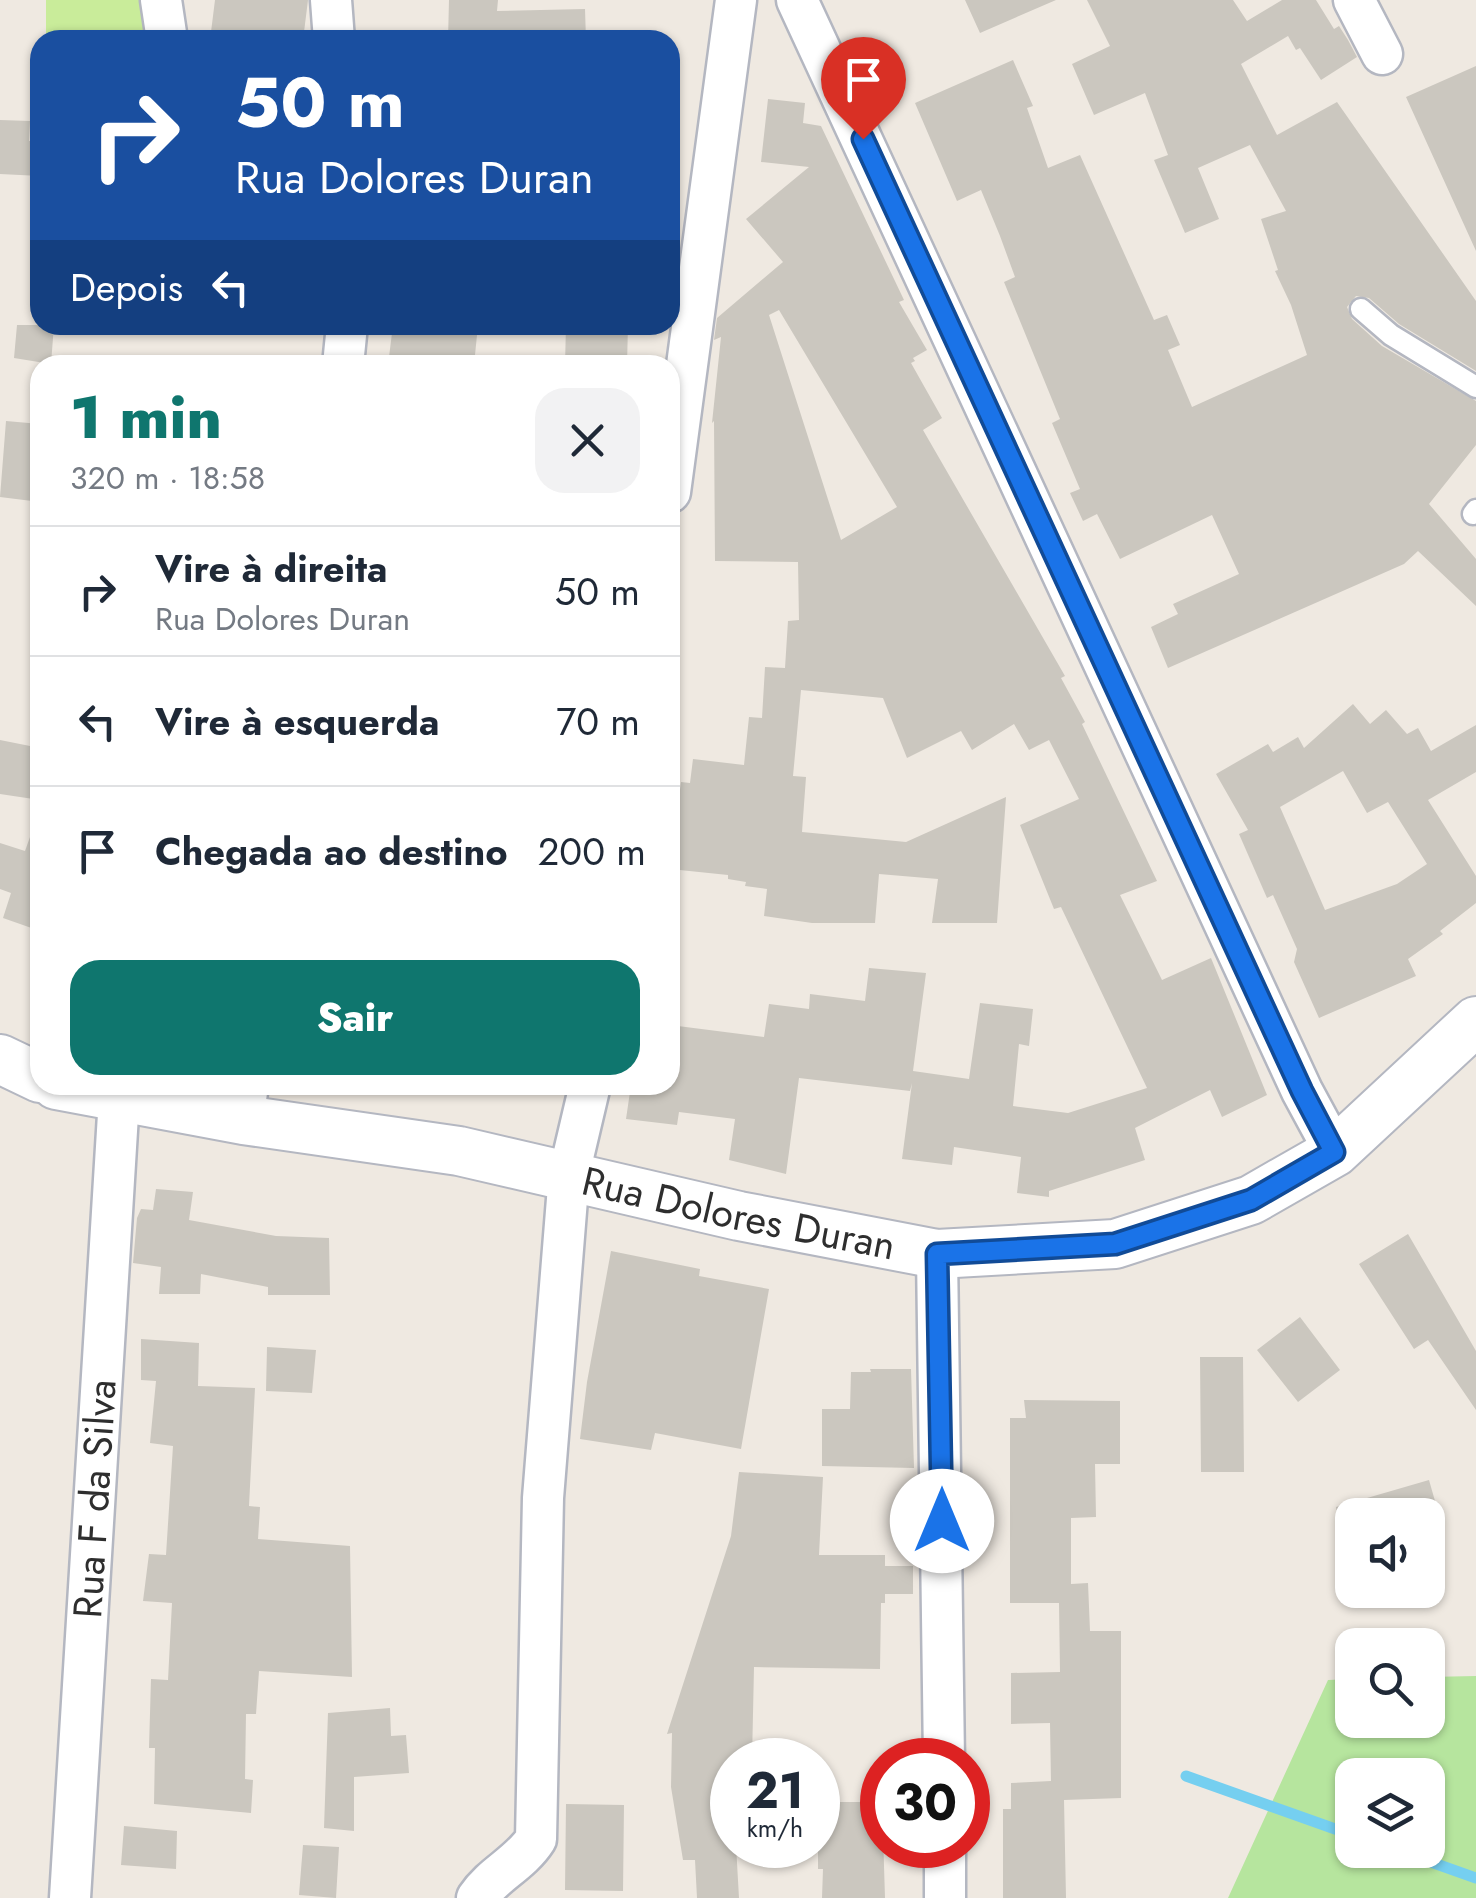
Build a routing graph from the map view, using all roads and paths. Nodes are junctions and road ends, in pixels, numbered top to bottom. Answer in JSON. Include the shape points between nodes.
{"nodes":[{"id":1,"x":161,"y":0,"type":"edge"},
{"id":2,"x":331,"y":0,"type":"edge"},
{"id":3,"x":736,"y":0,"type":"edge"},
{"id":4,"x":797,"y":0,"type":"edge"},
{"id":5,"x":1354,"y":0,"type":"edge"},
{"id":6,"x":165,"y":30,"type":"edge"},
{"id":7,"x":333,"y":30,"type":"edge"},
{"id":8,"x":1382,"y":54,"type":"dead end"},
{"id":9,"x":1361,"y":309,"type":"dead end"},
{"id":10,"x":1476,"y":386,"type":"edge"},
{"id":11,"x":680,"y":417,"type":"edge"},
{"id":12,"x":1476,"y":1021,"type":"edge"},
{"id":13,"x":0,"y":1059,"type":"edge"},
{"id":14,"x":30,"y":1073,"type":"edge"},
{"id":15,"x":104,"y":1095,"type":"edge"},
{"id":16,"x":588,"y":1095,"type":"edge"},
{"id":17,"x":119,"y":1098,"type":"junction"},
{"id":18,"x":245,"y":1102,"type":"edge"},
{"id":19,"x":1334,"y":1152,"type":"junction"},
{"id":20,"x":569,"y":1174,"type":"junction"},
{"id":21,"x":937,"y":1254,"type":"junction"},
{"id":22,"x":944,"y":1738,"type":"edge"},
{"id":23,"x":945,"y":1868,"type":"edge"},
{"id":24,"x":70,"y":1898,"type":"edge"},
{"id":25,"x":477,"y":1898,"type":"edge"},
{"id":26,"x":945,"y":1898,"type":"edge"}],
"edges":[{"from":1,"to":6,"type":"street"},
{"from":2,"to":7,"type":"street"},
{"from":3,"to":11,"type":"street"},
{"from":4,"to":19,"type":"street"},
{"from":5,"to":8,"type":"street"},
{"from":9,"to":10,"type":"lane"},
{"from":12,"to":19,"type":"street","name":"Rua Dolores Duran"},
{"from":13,"to":14,"type":"street"},
{"from":15,"to":17,"type":"street","name":"Rua Dolores Duran"},
{"from":16,"to":20,"type":"street"},
{"from":17,"to":18,"type":"street","name":"Rua Dolores Duran"},
{"from":17,"to":24,"type":"street","name":"Rua F da Silva"},
{"from":18,"to":20,"type":"street","name":"Rua Dolores Duran"},
{"from":19,"to":21,"type":"street","name":"Rua Dolores Duran","via":[[1251,1200],[1115,1244]]},
{"from":20,"to":21,"type":"street","name":"Rua Dolores Duran"},
{"from":20,"to":25,"type":"street","via":[[543,1498],[536,1839]]},
{"from":21,"to":22,"type":"street"},
{"from":23,"to":26,"type":"street"}]}
